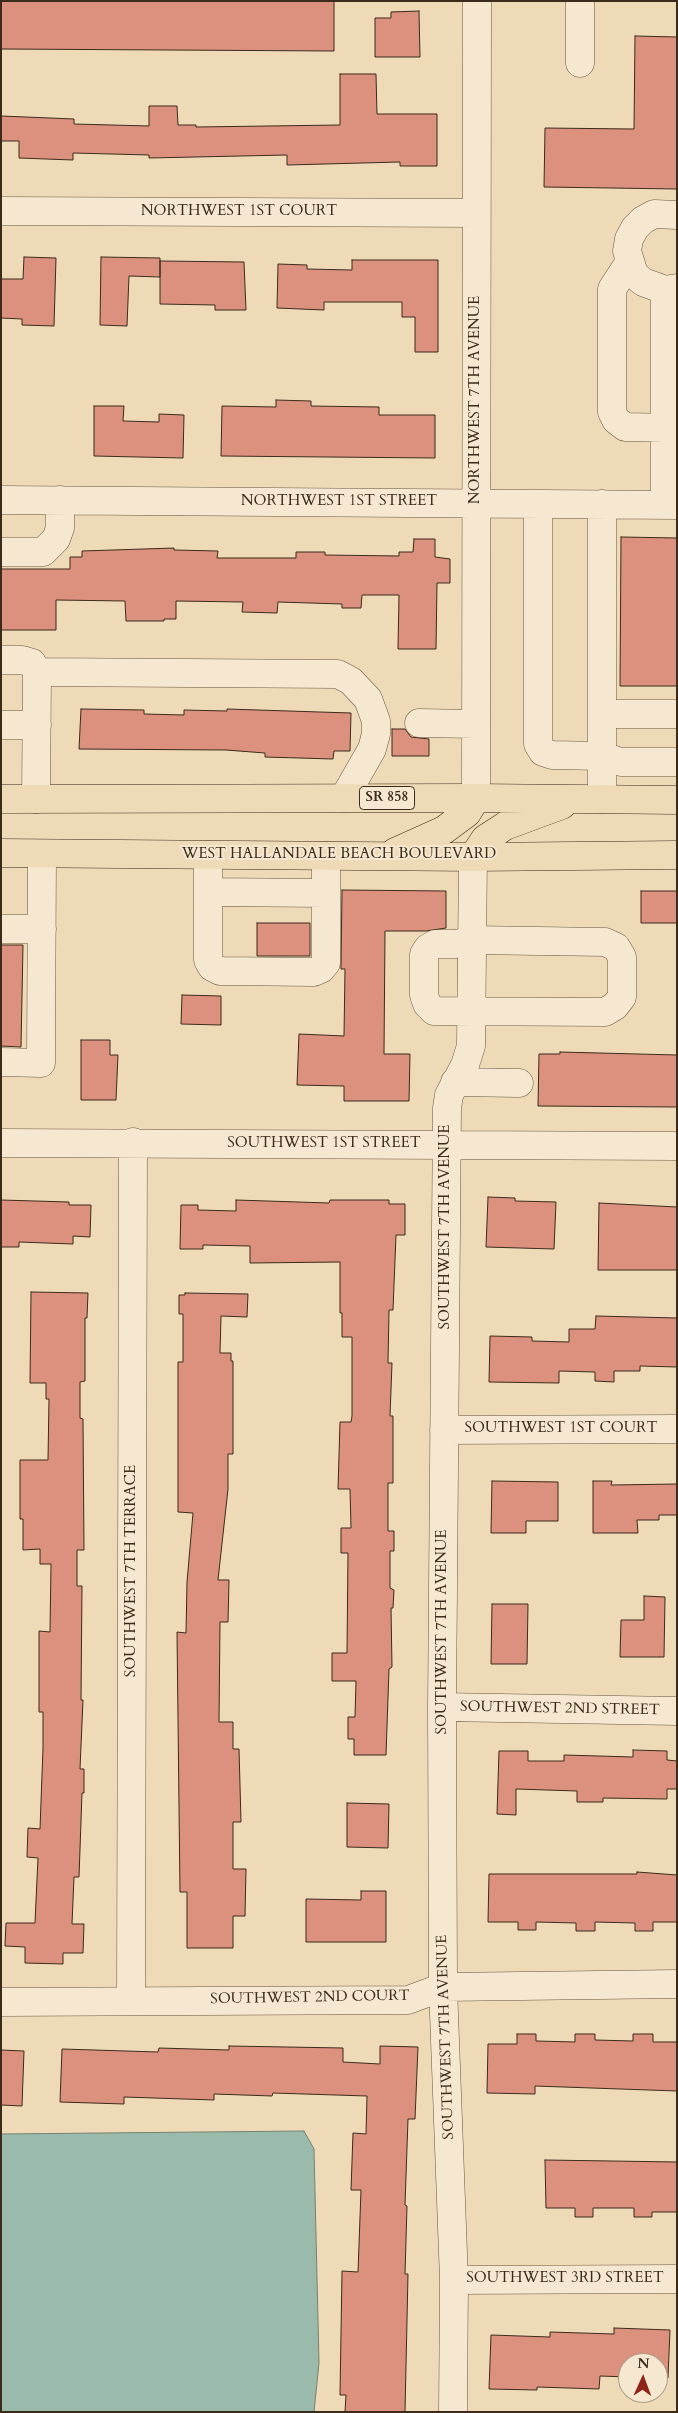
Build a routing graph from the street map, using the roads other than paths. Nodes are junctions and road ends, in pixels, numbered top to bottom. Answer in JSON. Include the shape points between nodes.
{"nodes":[{"id":1,"x":477,"y":1,"type":"edge"},
{"id":2,"x":580,"y":1,"type":"edge"},
{"id":3,"x":580,"y":63,"type":"dead end"},
{"id":4,"x":1,"y":210,"type":"edge"},
{"id":5,"x":476,"y":214,"type":"junction"},
{"id":6,"x":677,"y":214,"type":"edge"},
{"id":7,"x":629,"y":262,"type":"junction"},
{"id":8,"x":671,"y":289,"type":"edge"},
{"id":9,"x":671,"y":428,"type":"edge"},
{"id":10,"x":1,"y":500,"type":"edge"},
{"id":11,"x":60,"y":500,"type":"junction"},
{"id":12,"x":475,"y":503,"type":"junction"},
{"id":13,"x":538,"y":504,"type":"junction"},
{"id":14,"x":602,"y":504,"type":"junction"},
{"id":15,"x":671,"y":505,"type":"edge"},
{"id":16,"x":1,"y":552,"type":"edge"},
{"id":17,"x":1,"y":660,"type":"edge"},
{"id":18,"x":37,"y":672,"type":"junction"},
{"id":19,"x":602,"y":714,"type":"junction"},
{"id":20,"x":677,"y":714,"type":"edge"},
{"id":21,"x":419,"y":723,"type":"dead end"},
{"id":22,"x":475,"y":724,"type":"junction"},
{"id":23,"x":1,"y":725,"type":"edge"},
{"id":24,"x":37,"y":725,"type":"junction"},
{"id":25,"x":602,"y":756,"type":"junction"},
{"id":26,"x":677,"y":762,"type":"edge"},
{"id":27,"x":344,"y":798,"type":"junction"},
{"id":28,"x":476,"y":798,"type":"junction"},
{"id":29,"x":1,"y":799,"type":"edge"},
{"id":30,"x":36,"y":799,"type":"junction"},
{"id":31,"x":590,"y":799,"type":"junction"},
{"id":32,"x":677,"y":800,"type":"edge"},
{"id":33,"x":1,"y":853,"type":"edge"},
{"id":34,"x":42,"y":854,"type":"junction"},
{"id":35,"x":208,"y":855,"type":"junction"},
{"id":36,"x":326,"y":856,"type":"junction"},
{"id":37,"x":385,"y":856,"type":"junction"},
{"id":38,"x":677,"y":856,"type":"edge"},
{"id":39,"x":473,"y":857,"type":"junction"},
{"id":40,"x":208,"y":892,"type":"junction"},
{"id":41,"x":326,"y":893,"type":"junction"},
{"id":42,"x":1,"y":929,"type":"edge"},
{"id":43,"x":42,"y":930,"type":"junction"},
{"id":44,"x":472,"y":940,"type":"junction"},
{"id":45,"x":471,"y":1011,"type":"junction"},
{"id":46,"x":1,"y":1062,"type":"edge"},
{"id":47,"x":455,"y":1082,"type":"junction"},
{"id":48,"x":519,"y":1083,"type":"dead end"},
{"id":49,"x":133,"y":1142,"type":"junction"},
{"id":50,"x":1,"y":1143,"type":"edge"},
{"id":51,"x":447,"y":1145,"type":"junction"},
{"id":52,"x":677,"y":1146,"type":"edge"},
{"id":53,"x":677,"y":1429,"type":"edge"},
{"id":54,"x":444,"y":1430,"type":"junction"},
{"id":55,"x":442,"y":1708,"type":"junction"},
{"id":56,"x":677,"y":1710,"type":"edge"},
{"id":57,"x":677,"y":1984,"type":"edge"},
{"id":58,"x":443,"y":1987,"type":"junction"},
{"id":59,"x":131,"y":2000,"type":"junction"},
{"id":60,"x":1,"y":2002,"type":"edge"},
{"id":61,"x":677,"y":2279,"type":"edge"},
{"id":62,"x":454,"y":2280,"type":"junction"},
{"id":63,"x":453,"y":2412,"type":"edge"}],
"edges":[{"from":1,"to":5,"type":"street","name":"NORTHWEST 7TH AVENUE"},
{"from":2,"to":3,"type":"street"},
{"from":4,"to":5,"type":"street","name":"NORTHWEST 1ST COURT"},
{"from":5,"to":12,"type":"street","name":"NORTHWEST 7TH AVENUE"},
{"from":6,"to":7,"type":"street","via":[[654,214],[643,220],[635,228],[628,245]]},
{"from":7,"to":8,"type":"street","via":[[642,282]]},
{"from":7,"to":9,"type":"street","via":[[612,289],[612,412],[624,427]]},
{"from":8,"to":9,"type":"street"},
{"from":9,"to":15,"type":"street"},
{"from":10,"to":11,"type":"street","name":"NORTHWEST 1ST STREET"},
{"from":11,"to":12,"type":"street","name":"NORTHWEST 1ST STREET"},
{"from":11,"to":16,"type":"street","via":[[60,528],[56,539],[43,552]]},
{"from":12,"to":13,"type":"street","name":"NORTHWEST 1ST STREET"},
{"from":12,"to":22,"type":"street","name":"NORTHWEST 7TH AVENUE"},
{"from":13,"to":14,"type":"street","name":"NORTHWEST 1ST STREET"},
{"from":13,"to":25,"type":"street","via":[[538,744],[542,752],[552,755]]},
{"from":14,"to":15,"type":"street","name":"NORTHWEST 1ST STREET"},
{"from":14,"to":19,"type":"street"},
{"from":17,"to":18,"type":"street","via":[[32,663]]},
{"from":18,"to":24,"type":"street"},
{"from":18,"to":27,"type":"street","via":[[338,674],[351,681],[368,698],[376,721],[372,749]]},
{"from":19,"to":20,"type":"street"},
{"from":19,"to":25,"type":"street"},
{"from":21,"to":22,"type":"street"},
{"from":22,"to":28,"type":"street","name":"NORTHWEST 7TH AVENUE"},
{"from":23,"to":24,"type":"street"},
{"from":24,"to":30,"type":"street"},
{"from":25,"to":26,"type":"street","via":[[621,762]]},
{"from":25,"to":31,"type":"street"},
{"from":27,"to":28,"type":"main road","number":"SR 858"},
{"from":27,"to":30,"type":"main road","number":"SR 858"},
{"from":28,"to":31,"type":"main road","number":"SR 858"},
{"from":28,"to":37,"type":"main road","via":[[467,814],[444,830]]},
{"from":29,"to":30,"type":"main road","number":"SR 858"},
{"from":31,"to":32,"type":"main road","number":"SR 858"},
{"from":31,"to":39,"type":"main road","via":[[505,826],[485,839]]},
{"from":33,"to":34,"type":"main road","name":"WEST HALLANDALE BEACH BOULEVARD"},
{"from":34,"to":35,"type":"main road","name":"WEST HALLANDALE BEACH BOULEVARD"},
{"from":34,"to":43,"type":"street"},
{"from":35,"to":36,"type":"main road","name":"WEST HALLANDALE BEACH BOULEVARD"},
{"from":35,"to":40,"type":"street"},
{"from":36,"to":37,"type":"main road","name":"WEST HALLANDALE BEACH BOULEVARD"},
{"from":36,"to":41,"type":"street"},
{"from":37,"to":39,"type":"main road","name":"WEST HALLANDALE BEACH BOULEVARD"},
{"from":38,"to":39,"type":"main road","name":"WEST HALLANDALE BEACH BOULEVARD"},
{"from":39,"to":44,"type":"street","name":"SOUTHWEST 7TH AVENUE"},
{"from":40,"to":41,"type":"street"},
{"from":40,"to":41,"type":"street","via":[[208,960],[212,967],[220,971],[314,972],[326,963]]},
{"from":42,"to":43,"type":"street"},
{"from":43,"to":46,"type":"street","via":[[41,1063]]},
{"from":44,"to":45,"type":"street","name":"SOUTHWEST 7TH AVENUE"},
{"from":44,"to":45,"type":"street","via":[[435,944],[424,954],[427,1004],[434,1011]]},
{"from":44,"to":45,"type":"street","via":[[606,942],[616,947],[622,957],[622,996],[616,1006],[605,1012]]},
{"from":45,"to":47,"type":"street","name":"SOUTHWEST 7TH AVENUE","via":[[471,1046]]},
{"from":47,"to":48,"type":"street"},
{"from":47,"to":51,"type":"street","name":"SOUTHWEST 7TH AVENUE","via":[[447,1108]]},
{"from":49,"to":50,"type":"street","name":"SOUTHWEST 1ST STREET"},
{"from":49,"to":51,"type":"street","name":"SOUTHWEST 1ST STREET"},
{"from":49,"to":59,"type":"street","name":"SOUTHWEST 7TH TERRACE"},
{"from":51,"to":52,"type":"street","name":"SOUTHWEST 1ST STREET"},
{"from":51,"to":54,"type":"street","name":"SOUTHWEST 7TH AVENUE"},
{"from":53,"to":54,"type":"street","name":"SOUTHWEST 1ST COURT"},
{"from":54,"to":55,"type":"street","name":"SOUTHWEST 7TH AVENUE"},
{"from":55,"to":56,"type":"street","name":"SOUTHWEST 2ND STREET"},
{"from":55,"to":58,"type":"street","name":"SOUTHWEST 7TH AVENUE"},
{"from":57,"to":58,"type":"street","name":"SOUTHWEST 2ND COURT"},
{"from":58,"to":59,"type":"street","name":"SOUTHWEST 2ND COURT","via":[[408,2000]]},
{"from":58,"to":62,"type":"street","name":"SOUTHWEST 7TH AVENUE"},
{"from":59,"to":60,"type":"street","name":"SOUTHWEST 2ND COURT"},
{"from":61,"to":62,"type":"street","name":"SOUTHWEST 3RD STREET"},
{"from":62,"to":63,"type":"street","name":"SOUTHWEST 7TH AVENUE"}]}
